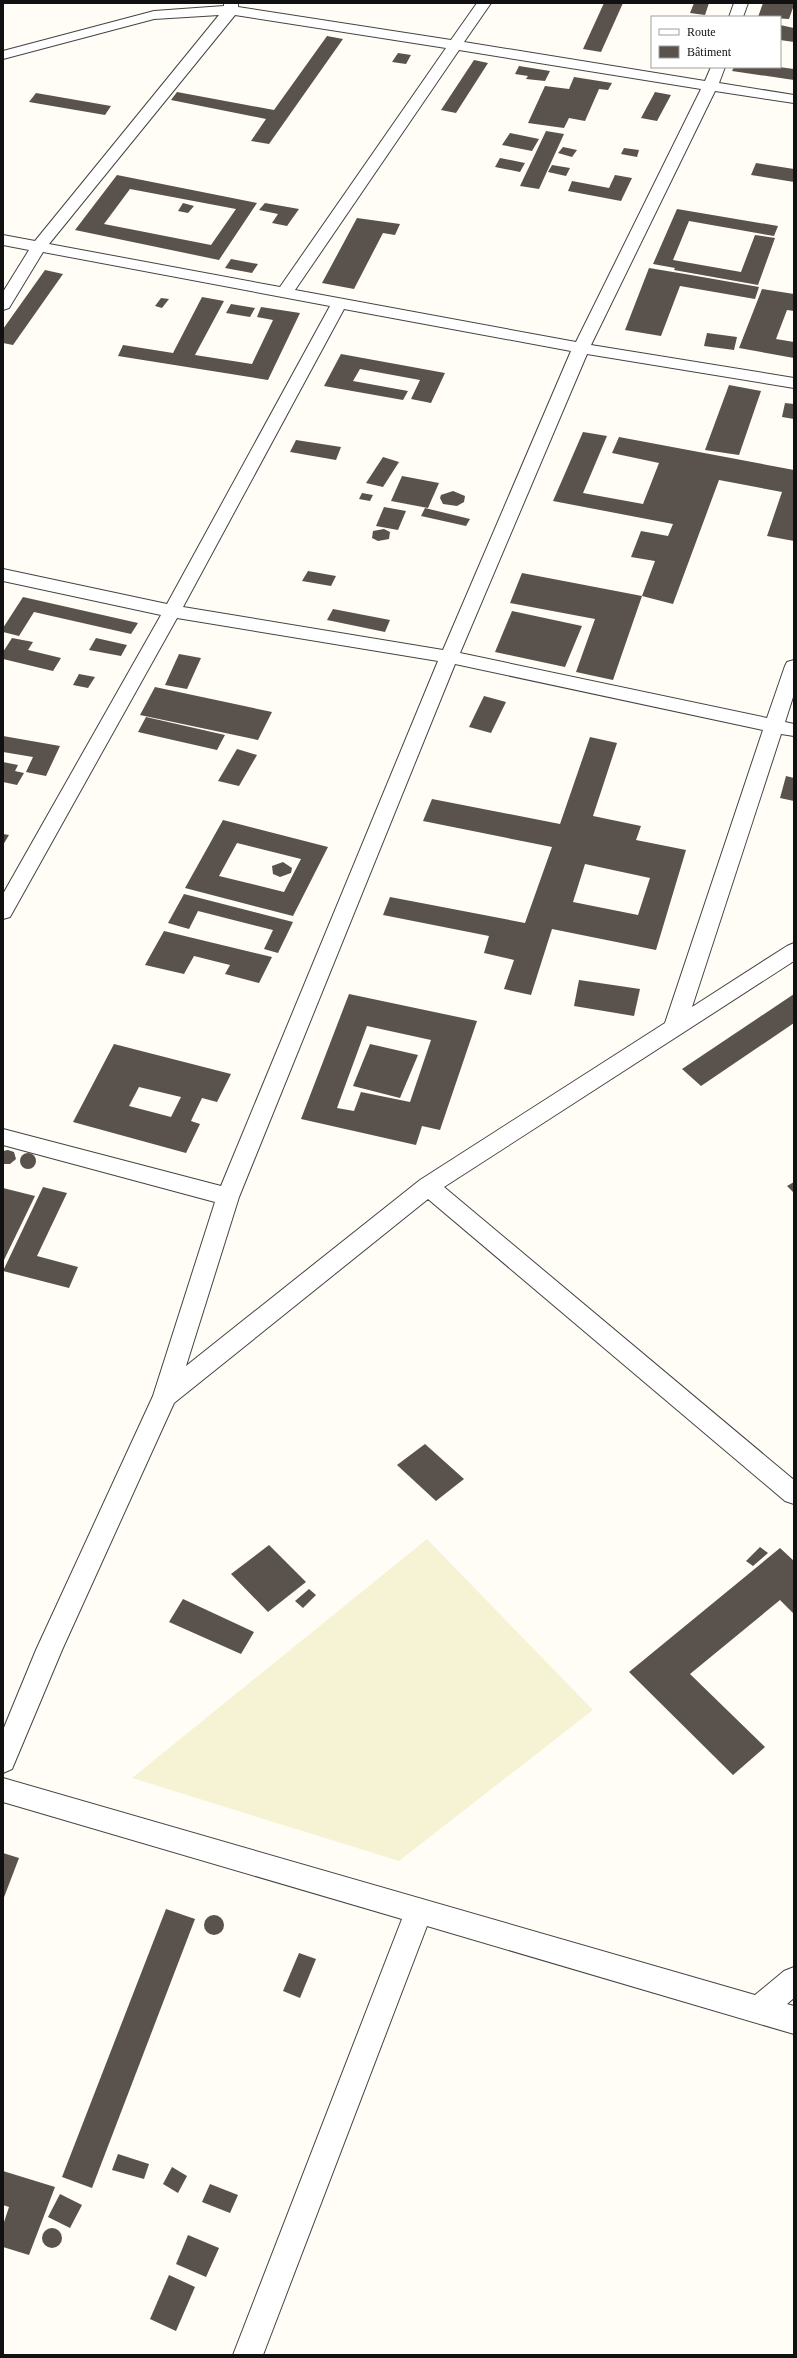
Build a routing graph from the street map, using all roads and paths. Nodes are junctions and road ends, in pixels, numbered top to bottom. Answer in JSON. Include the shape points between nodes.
{"nodes":[{"id":1,"x":484,"y":3,"type":"edge"},
{"id":2,"x":742,"y":3,"type":"edge"},
{"id":3,"x":231,"y":6,"type":"edge"},
{"id":4,"x":736,"y":16,"type":"edge"},
{"id":5,"x":454,"y":46,"type":"junction"},
{"id":6,"x":3,"y":55,"type":"edge"},
{"id":7,"x":718,"y":68,"type":"edge"},
{"id":8,"x":710,"y":86,"type":"junction"},
{"id":9,"x":794,"y":99,"type":"edge"},
{"id":10,"x":3,"y":240,"type":"edge"},
{"id":11,"x":39,"y":246,"type":"junction"},
{"id":12,"x":285,"y":292,"type":"junction"},
{"id":13,"x":340,"y":302,"type":"junction"},
{"id":14,"x":3,"y":305,"type":"edge"},
{"id":15,"x":581,"y":348,"type":"junction"},
{"id":16,"x":794,"y":383,"type":"edge"},
{"id":17,"x":3,"y":575,"type":"edge"},
{"id":18,"x":172,"y":611,"type":"junction"},
{"id":19,"x":449,"y":657,"type":"junction"},
{"id":20,"x":794,"y":666,"type":"edge"},
{"id":21,"x":785,"y":728,"type":"edge"},
{"id":22,"x":3,"y":912,"type":"edge"},
{"id":23,"x":794,"y":951,"type":"edge"},
{"id":24,"x":674,"y":1028,"type":"junction"},
{"id":25,"x":3,"y":1137,"type":"edge"},
{"id":26,"x":428,"y":1186,"type":"junction"},
{"id":27,"x":228,"y":1197,"type":"junction"},
{"id":28,"x":165,"y":1396,"type":"junction"},
{"id":29,"x":794,"y":1494,"type":"edge"},
{"id":30,"x":3,"y":1761,"type":"edge"},
{"id":31,"x":3,"y":1790,"type":"edge"},
{"id":32,"x":419,"y":1911,"type":"junction"},
{"id":33,"x":794,"y":1980,"type":"edge"},
{"id":34,"x":759,"y":2010,"type":"junction"},
{"id":35,"x":794,"y":2020,"type":"edge"},
{"id":36,"x":248,"y":2355,"type":"edge"}],
"edges":[{"from":1,"to":5,"type":"street"},
{"from":2,"to":4,"type":"street"},
{"from":3,"to":5,"type":"street"},
{"from":3,"to":6,"type":"street","via":[[154,15]]},
{"from":3,"to":11,"type":"street"},
{"from":5,"to":8,"type":"street"},
{"from":5,"to":12,"type":"street"},
{"from":7,"to":8,"type":"street"},
{"from":8,"to":9,"type":"street"},
{"from":8,"to":15,"type":"street"},
{"from":10,"to":11,"type":"street"},
{"from":11,"to":12,"type":"street"},
{"from":11,"to":14,"type":"street"},
{"from":12,"to":13,"type":"street"},
{"from":13,"to":15,"type":"street"},
{"from":13,"to":18,"type":"street"},
{"from":15,"to":16,"type":"street"},
{"from":15,"to":19,"type":"street"},
{"from":17,"to":18,"type":"street"},
{"from":18,"to":19,"type":"street"},
{"from":18,"to":22,"type":"street"},
{"from":19,"to":21,"type":"street"},
{"from":19,"to":27,"type":"street"},
{"from":20,"to":21,"type":"street"},
{"from":21,"to":24,"type":"street"},
{"from":23,"to":24,"type":"street"},
{"from":24,"to":26,"type":"street"},
{"from":25,"to":27,"type":"street"},
{"from":26,"to":28,"type":"street"},
{"from":26,"to":29,"type":"street"},
{"from":27,"to":28,"type":"street"},
{"from":28,"to":30,"type":"street","via":[[49,1650]]},
{"from":31,"to":32,"type":"street"},
{"from":32,"to":34,"type":"street"},
{"from":32,"to":36,"type":"street"},
{"from":33,"to":34,"type":"street"},
{"from":34,"to":35,"type":"street"}]}
